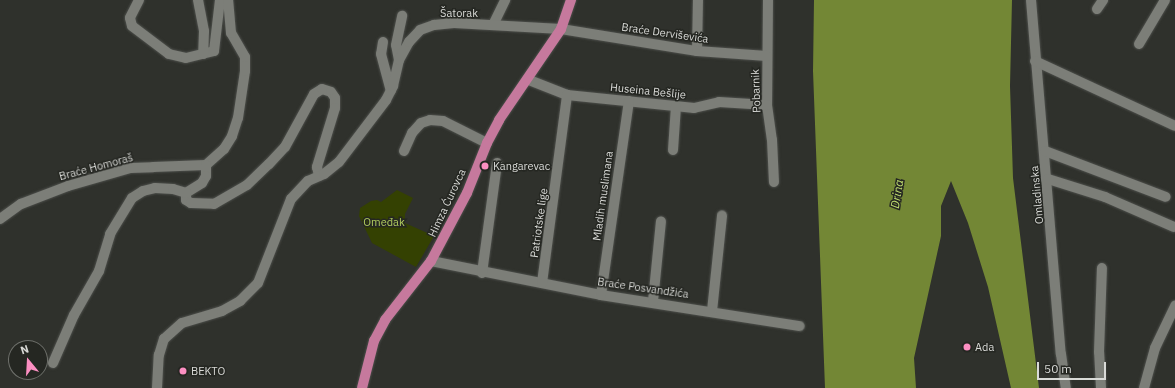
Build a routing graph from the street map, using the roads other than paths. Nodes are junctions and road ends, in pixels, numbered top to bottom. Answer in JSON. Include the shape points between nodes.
{"nodes":[{"id":1,"x":139,"y":0,"type":"edge"},
{"id":2,"x":198,"y":0,"type":"edge"},
{"id":3,"x":220,"y":0,"type":"edge"},
{"id":4,"x":228,"y":0,"type":"edge"},
{"id":5,"x":505,"y":0,"type":"edge"},
{"id":6,"x":571,"y":0,"type":"edge"},
{"id":7,"x":698,"y":0,"type":"edge"},
{"id":8,"x":768,"y":0,"type":"edge"},
{"id":9,"x":1031,"y":0,"type":"edge"},
{"id":10,"x":1103,"y":0,"type":"edge"},
{"id":11,"x":1165,"y":0,"type":"edge"},
{"id":12,"x":1097,"y":9,"type":"dead end"},
{"id":13,"x":402,"y":16,"type":"dead end"},
{"id":14,"x":493,"y":25,"type":"junction"},
{"id":15,"x":561,"y":29,"type":"junction"},
{"id":16,"x":383,"y":42,"type":"dead end"},
{"id":17,"x":1139,"y":44,"type":"dead end"},
{"id":18,"x":697,"y":52,"type":"junction"},
{"id":19,"x":203,"y":54,"type":"junction"},
{"id":20,"x":767,"y":56,"type":"junction"},
{"id":21,"x":399,"y":60,"type":"junction"},
{"id":22,"x":1035,"y":61,"type":"junction"},
{"id":23,"x":529,"y":80,"type":"junction"},
{"id":24,"x":391,"y":91,"type":"junction"},
{"id":25,"x":567,"y":95,"type":"junction"},
{"id":26,"x":629,"y":101,"type":"junction"},
{"id":27,"x":767,"y":105,"type":"junction"},
{"id":28,"x":676,"y":106,"type":"junction"},
{"id":29,"x":1175,"y":126,"type":"edge"},
{"id":30,"x":487,"y":143,"type":"junction"},
{"id":31,"x":673,"y":150,"type":"dead end"},
{"id":32,"x":404,"y":151,"type":"dead end"},
{"id":33,"x":1045,"y":152,"type":"junction"},
{"id":34,"x":497,"y":163,"type":"dead end"},
{"id":35,"x":206,"y":165,"type":"junction"},
{"id":36,"x":319,"y":176,"type":"junction"},
{"id":37,"x":1048,"y":179,"type":"junction"},
{"id":38,"x":774,"y":182,"type":"dead end"},
{"id":39,"x":186,"y":194,"type":"junction"},
{"id":40,"x":1166,"y":198,"type":"dead end"},
{"id":41,"x":722,"y":216,"type":"dead end"},
{"id":42,"x":0,"y":219,"type":"edge"},
{"id":43,"x":661,"y":221,"type":"dead end"},
{"id":44,"x":1174,"y":227,"type":"edge"},
{"id":45,"x":431,"y":261,"type":"junction"},
{"id":46,"x":1102,"y":268,"type":"dead end"},
{"id":47,"x":482,"y":272,"type":"junction"},
{"id":48,"x":542,"y":284,"type":"junction"},
{"id":49,"x":601,"y":295,"type":"junction"},
{"id":50,"x":653,"y":301,"type":"junction"},
{"id":51,"x":712,"y":311,"type":"junction"},
{"id":52,"x":1174,"y":311,"type":"edge"},
{"id":53,"x":800,"y":326,"type":"dead end"},
{"id":54,"x":53,"y":363,"type":"dead end"},
{"id":55,"x":157,"y":388,"type":"edge"},
{"id":56,"x":362,"y":388,"type":"edge"},
{"id":57,"x":1066,"y":388,"type":"edge"},
{"id":58,"x":1101,"y":388,"type":"edge"},
{"id":59,"x":1144,"y":388,"type":"edge"}],
"edges":[{"from":1,"to":19,"type":"street","via":[[130,18],[132,26],[173,55],[186,58]]},
{"from":2,"to":19,"type":"street","via":[[204,31]]},
{"from":3,"to":19,"type":"street","via":[[216,49],[212,53]]},
{"from":4,"to":35,"type":"street","via":[[231,33],[245,57],[246,71],[238,118],[232,136],[224,149]]},
{"from":5,"to":14,"type":"street"},
{"from":6,"to":15,"type":"main road","name":"Himza Ćurovca"},
{"from":7,"to":18,"type":"street"},
{"from":8,"to":20,"type":"street","name":"Pobarnik"},
{"from":9,"to":22,"type":"street","name":"Omladinska"},
{"from":10,"to":12,"type":"street"},
{"from":11,"to":17,"type":"street"},
{"from":13,"to":21,"type":"street","via":[[396,45]]},
{"from":14,"to":15,"type":"street","name":"Šatorak"},
{"from":14,"to":21,"type":"street","name":"Šatorak","via":[[434,24],[420,30],[409,42]]},
{"from":15,"to":18,"type":"street","name":"Braće Derviševića"},
{"from":15,"to":23,"type":"main road","name":"Himza Ćurovca"},
{"from":16,"to":24,"type":"street","via":[[381,54]]},
{"from":18,"to":20,"type":"street","name":"Braće Derviševića"},
{"from":20,"to":27,"type":"street","name":"Pobarnik"},
{"from":21,"to":24,"type":"street","name":"Šatorak"},
{"from":22,"to":29,"type":"street"},
{"from":22,"to":33,"type":"street","name":"Omladinska"},
{"from":23,"to":25,"type":"street","name":"Huseina Bešlije"},
{"from":23,"to":30,"type":"main road","name":"Himza Ćurovca","via":[[499,120]]},
{"from":24,"to":36,"type":"street","name":"Šatorak","via":[[339,162]]},
{"from":25,"to":26,"type":"street","name":"Huseina Bešlije"},
{"from":25,"to":48,"type":"street","name":"Patriotske lige"},
{"from":26,"to":28,"type":"street","name":"Huseina Bešlije"},
{"from":26,"to":49,"type":"street","name":"Mladih muslimana"},
{"from":27,"to":28,"type":"street","name":"Huseina Bešlije","via":[[732,101],[708,103],[694,108]]},
{"from":27,"to":38,"type":"street","name":"Pobarnik"},
{"from":28,"to":31,"type":"street"},
{"from":30,"to":32,"type":"street","via":[[443,122],[430,120],[421,123],[412,133]]},
{"from":30,"to":45,"type":"main road","name":"Himza Ćurovca","via":[[468,193]]},
{"from":33,"to":37,"type":"street","name":"Omladinska"},
{"from":33,"to":40,"type":"street"},
{"from":34,"to":47,"type":"street"},
{"from":35,"to":39,"type":"street","via":[[206,176],[202,183]]},
{"from":35,"to":42,"type":"street","name":"Braće Homoraš","via":[[130,168],[62,188],[21,204]]},
{"from":36,"to":39,"type":"street","via":[[317,167],[335,108],[335,98],[331,92],[322,89],[314,94],[285,147],[247,185],[214,204],[191,203],[186,200]]},
{"from":36,"to":55,"type":"street","name":"Šatorak","via":[[308,181],[291,199],[258,284],[240,301],[222,311],[182,323],[164,339],[159,354]]},
{"from":37,"to":44,"type":"street","via":[[1105,197]]},
{"from":37,"to":57,"type":"street","name":"Omladinska","via":[[1060,354]]},
{"from":39,"to":54,"type":"street","via":[[173,188],[154,188],[132,198],[110,234],[99,271],[74,314]]},
{"from":41,"to":51,"type":"street"},
{"from":43,"to":50,"type":"street"},
{"from":45,"to":47,"type":"street","name":"Braće Posvandžića"},
{"from":45,"to":56,"type":"main road","name":"Himza Ćurovca","via":[[384,320],[374,341]]},
{"from":46,"to":58,"type":"street","via":[[1099,352]]},
{"from":47,"to":48,"type":"street","name":"Braće Posvandžića"},
{"from":48,"to":49,"type":"street","name":"Braće Posvandžića"},
{"from":49,"to":50,"type":"street","name":"Braće Posvandžića"},
{"from":50,"to":51,"type":"street","name":"Braće Posvandžića"},
{"from":51,"to":53,"type":"street","name":"Braće Posvandžića"},
{"from":52,"to":59,"type":"street","via":[[1155,348]]}]}
